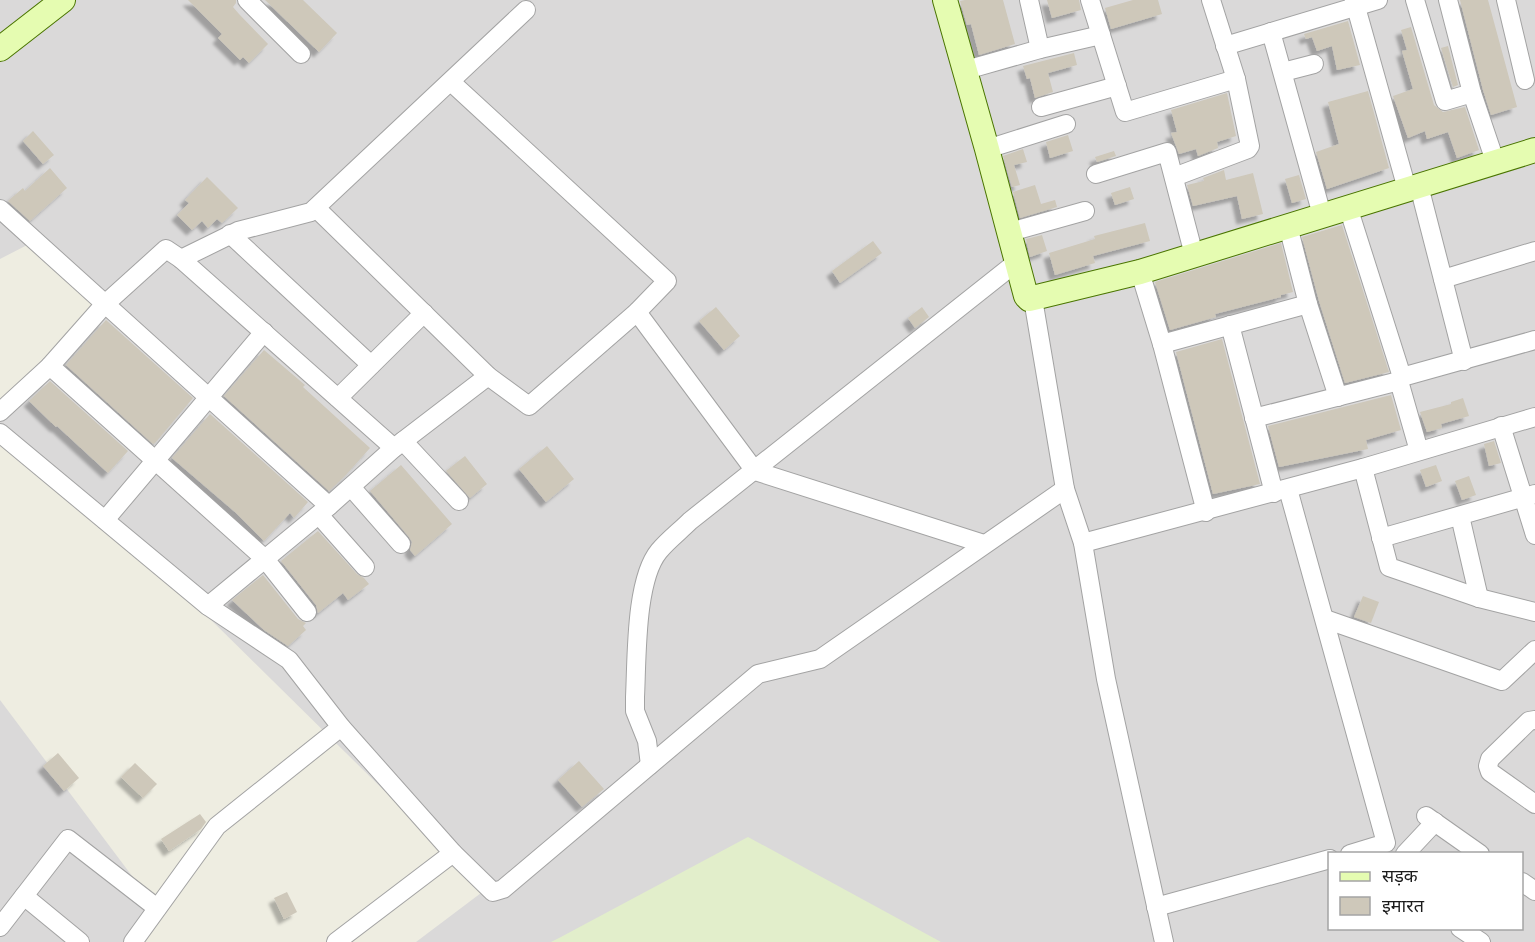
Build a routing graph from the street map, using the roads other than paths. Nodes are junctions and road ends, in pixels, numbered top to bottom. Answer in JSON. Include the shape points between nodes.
{"nodes":[{"id":1,"x":63,"y":0,"type":"edge"},
{"id":2,"x":247,"y":0,"type":"edge"},
{"id":3,"x":945,"y":0,"type":"edge"},
{"id":4,"x":1029,"y":0,"type":"edge"},
{"id":5,"x":1090,"y":0,"type":"edge"},
{"id":6,"x":1211,"y":0,"type":"edge"},
{"id":7,"x":1378,"y":0,"type":"edge"},
{"id":8,"x":1415,"y":0,"type":"edge"},
{"id":9,"x":1448,"y":0,"type":"edge"},
{"id":10,"x":1511,"y":1,"type":"edge"},
{"id":11,"x":1355,"y":3,"type":"edge"},
{"id":12,"x":526,"y":10,"type":"dead end"},
{"id":13,"x":1453,"y":21,"type":"junction"},
{"id":14,"x":1423,"y":28,"type":"junction"},
{"id":15,"x":1271,"y":32,"type":"junction"},
{"id":16,"x":1101,"y":34,"type":"junction"},
{"id":17,"x":1225,"y":46,"type":"junction"},
{"id":18,"x":0,"y":49,"type":"edge"},
{"id":19,"x":1040,"y":49,"type":"junction"},
{"id":20,"x":302,"y":54,"type":"dead end"},
{"id":21,"x":1314,"y":64,"type":"dead end"},
{"id":22,"x":966,"y":70,"type":"junction"},
{"id":23,"x":1283,"y":72,"type":"junction"},
{"id":24,"x":1236,"y":79,"type":"junction"},
{"id":25,"x":1525,"y":80,"type":"dead end"},
{"id":26,"x":451,"y":82,"type":"junction"},
{"id":27,"x":1117,"y":86,"type":"junction"},
{"id":28,"x":1472,"y":93,"type":"junction"},
{"id":29,"x":1041,"y":107,"type":"dead end"},
{"id":30,"x":1066,"y":124,"type":"dead end"},
{"id":31,"x":987,"y":148,"type":"junction"},
{"id":32,"x":1535,"y":150,"type":"edge"},
{"id":33,"x":1496,"y":161,"type":"junction"},
{"id":34,"x":1096,"y":174,"type":"dead end"},
{"id":35,"x":1174,"y":177,"type":"junction"},
{"id":36,"x":1413,"y":188,"type":"junction"},
{"id":37,"x":1348,"y":207,"type":"junction"},
{"id":38,"x":315,"y":208,"type":"junction"},
{"id":39,"x":0,"y":209,"type":"edge"},
{"id":40,"x":1085,"y":211,"type":"dead end"},
{"id":41,"x":1322,"y":215,"type":"junction"},
{"id":42,"x":1288,"y":226,"type":"junction"},
{"id":43,"x":1010,"y":232,"type":"junction"},
{"id":44,"x":231,"y":234,"type":"junction"},
{"id":45,"x":1535,"y":251,"type":"edge"},
{"id":46,"x":1194,"y":255,"type":"junction"},
{"id":47,"x":181,"y":259,"type":"junction"},
{"id":48,"x":1018,"y":261,"type":"junction"},
{"id":49,"x":1140,"y":272,"type":"junction"},
{"id":50,"x":1443,"y":279,"type":"junction"},
{"id":51,"x":1033,"y":299,"type":"junction"},
{"id":52,"x":1308,"y":304,"type":"junction"},
{"id":53,"x":104,"y":305,"type":"junction"},
{"id":54,"x":637,"y":312,"type":"junction"},
{"id":55,"x":424,"y":313,"type":"junction"},
{"id":56,"x":1230,"y":326,"type":"junction"},
{"id":57,"x":264,"y":332,"type":"junction"},
{"id":58,"x":1535,"y":340,"type":"edge"},
{"id":59,"x":1161,"y":344,"type":"junction"},
{"id":60,"x":1464,"y":361,"type":"junction"},
{"id":61,"x":50,"y":366,"type":"junction"},
{"id":62,"x":371,"y":366,"type":"junction"},
{"id":63,"x":488,"y":376,"type":"junction"},
{"id":64,"x":1401,"y":379,"type":"junction"},
{"id":65,"x":1338,"y":397,"type":"junction"},
{"id":66,"x":208,"y":398,"type":"junction"},
{"id":67,"x":338,"y":398,"type":"junction"},
{"id":68,"x":0,"y":412,"type":"edge"},
{"id":69,"x":1535,"y":417,"type":"edge"},
{"id":70,"x":1254,"y":418,"type":"junction"},
{"id":71,"x":1501,"y":426,"type":"junction"},
{"id":72,"x":0,"y":433,"type":"edge"},
{"id":73,"x":398,"y":444,"type":"junction"},
{"id":74,"x":1419,"y":451,"type":"junction"},
{"id":75,"x":156,"y":459,"type":"junction"},
{"id":76,"x":1363,"y":468,"type":"junction"},
{"id":77,"x":755,"y":471,"type":"junction"},
{"id":78,"x":351,"y":487,"type":"junction"},
{"id":79,"x":1065,"y":489,"type":"junction"},
{"id":80,"x":1281,"y":491,"type":"junction"},
{"id":81,"x":1530,"y":495,"type":"edge"},
{"id":82,"x":459,"y":501,"type":"dead end"},
{"id":83,"x":324,"y":510,"type":"junction"},
{"id":84,"x":1206,"y":512,"type":"junction"},
{"id":85,"x":1460,"y":516,"type":"junction"},
{"id":86,"x":105,"y":520,"type":"junction"},
{"id":87,"x":1535,"y":535,"type":"edge"},
{"id":88,"x":1381,"y":538,"type":"junction"},
{"id":89,"x":1083,"y":543,"type":"junction"},
{"id":90,"x":401,"y":544,"type":"dead end"},
{"id":91,"x":984,"y":544,"type":"junction"},
{"id":92,"x":265,"y":559,"type":"junction"},
{"id":93,"x":365,"y":567,"type":"dead end"},
{"id":94,"x":1479,"y":598,"type":"junction"},
{"id":95,"x":208,"y":606,"type":"junction"},
{"id":96,"x":307,"y":612,"type":"dead end"},
{"id":97,"x":1535,"y":612,"type":"edge"},
{"id":98,"x":1325,"y":619,"type":"junction"},
{"id":99,"x":1535,"y":650,"type":"edge"},
{"id":100,"x":1535,"y":720,"type":"edge"},
{"id":101,"x":341,"y":727,"type":"junction"},
{"id":102,"x":650,"y":765,"type":"junction"},
{"id":103,"x":1535,"y":804,"type":"edge"},
{"id":104,"x":1357,"y":852,"type":"edge"},
{"id":105,"x":1406,"y":852,"type":"edge"},
{"id":106,"x":1477,"y":852,"type":"edge"},
{"id":107,"x":453,"y":853,"type":"junction"},
{"id":108,"x":1328,"y":859,"type":"edge"},
{"id":109,"x":24,"y":896,"type":"junction"},
{"id":110,"x":1156,"y":907,"type":"junction"},
{"id":111,"x":158,"y":908,"type":"junction"},
{"id":112,"x":0,"y":927,"type":"edge"},
{"id":113,"x":1464,"y":930,"type":"edge"},
{"id":114,"x":80,"y":942,"type":"edge"},
{"id":115,"x":133,"y":942,"type":"edge"},
{"id":116,"x":336,"y":942,"type":"edge"},
{"id":117,"x":1164,"y":942,"type":"edge"},
{"id":118,"x":1481,"y":942,"type":"edge"}],
"edges":[{"from":1,"to":18,"type":"street"},
{"from":2,"to":20,"type":"street"},
{"from":3,"to":22,"type":"street"},
{"from":4,"to":19,"type":"street"},
{"from":5,"to":16,"type":"street"},
{"from":6,"to":17,"type":"street"},
{"from":7,"to":11,"type":"street"},
{"from":8,"to":14,"type":"street"},
{"from":9,"to":13,"type":"street"},
{"from":10,"to":25,"type":"street"},
{"from":11,"to":15,"type":"street"},
{"from":11,"to":36,"type":"street"},
{"from":12,"to":26,"type":"street"},
{"from":13,"to":14,"type":"street"},
{"from":13,"to":28,"type":"street"},
{"from":14,"to":28,"type":"street","via":[[1444,101]]},
{"from":15,"to":17,"type":"street"},
{"from":15,"to":23,"type":"street"},
{"from":16,"to":19,"type":"street"},
{"from":16,"to":27,"type":"street"},
{"from":17,"to":24,"type":"street"},
{"from":19,"to":22,"type":"street"},
{"from":21,"to":23,"type":"street"},
{"from":22,"to":31,"type":"street"},
{"from":23,"to":41,"type":"street"},
{"from":24,"to":27,"type":"street","via":[[1125,112]]},
{"from":24,"to":35,"type":"street","via":[[1249,148]]},
{"from":26,"to":38,"type":"street"},
{"from":26,"to":54,"type":"street","via":[[667,281]]},
{"from":27,"to":29,"type":"street"},
{"from":28,"to":33,"type":"street"},
{"from":30,"to":31,"type":"street"},
{"from":31,"to":43,"type":"street"},
{"from":32,"to":33,"type":"street"},
{"from":33,"to":36,"type":"street"},
{"from":34,"to":35,"type":"street","via":[[1167,152]]},
{"from":35,"to":46,"type":"street"},
{"from":36,"to":37,"type":"street"},
{"from":36,"to":50,"type":"street"},
{"from":37,"to":41,"type":"street"},
{"from":37,"to":64,"type":"street"},
{"from":38,"to":44,"type":"street"},
{"from":38,"to":55,"type":"street"},
{"from":39,"to":53,"type":"street"},
{"from":40,"to":43,"type":"street"},
{"from":41,"to":42,"type":"street"},
{"from":42,"to":46,"type":"street"},
{"from":42,"to":52,"type":"street"},
{"from":43,"to":48,"type":"street"},
{"from":44,"to":47,"type":"street"},
{"from":44,"to":62,"type":"street"},
{"from":45,"to":50,"type":"street"},
{"from":46,"to":49,"type":"street"},
{"from":47,"to":53,"type":"street","via":[[164,250]]},
{"from":47,"to":57,"type":"street"},
{"from":48,"to":51,"type":"street","via":[[1026,296]]},
{"from":48,"to":77,"type":"street"},
{"from":49,"to":51,"type":"street"},
{"from":49,"to":59,"type":"street"},
{"from":50,"to":60,"type":"street"},
{"from":51,"to":79,"type":"street"},
{"from":52,"to":56,"type":"street"},
{"from":52,"to":65,"type":"street"},
{"from":53,"to":61,"type":"street"},
{"from":53,"to":66,"type":"street"},
{"from":54,"to":63,"type":"street","via":[[529,406]]},
{"from":54,"to":77,"type":"street"},
{"from":55,"to":62,"type":"street"},
{"from":55,"to":63,"type":"street"},
{"from":56,"to":59,"type":"street"},
{"from":56,"to":70,"type":"street"},
{"from":57,"to":66,"type":"street"},
{"from":57,"to":67,"type":"street"},
{"from":58,"to":60,"type":"street"},
{"from":59,"to":84,"type":"street"},
{"from":60,"to":64,"type":"street"},
{"from":61,"to":68,"type":"street"},
{"from":61,"to":75,"type":"street"},
{"from":62,"to":67,"type":"street"},
{"from":63,"to":73,"type":"street"},
{"from":64,"to":65,"type":"street"},
{"from":64,"to":74,"type":"street"},
{"from":65,"to":70,"type":"street"},
{"from":66,"to":75,"type":"street"},
{"from":66,"to":83,"type":"street"},
{"from":67,"to":73,"type":"street"},
{"from":69,"to":71,"type":"street"},
{"from":70,"to":80,"type":"street"},
{"from":71,"to":74,"type":"street"},
{"from":71,"to":81,"type":"street"},
{"from":72,"to":86,"type":"street"},
{"from":73,"to":78,"type":"street"},
{"from":73,"to":82,"type":"street"},
{"from":74,"to":76,"type":"street"},
{"from":75,"to":86,"type":"street"},
{"from":75,"to":92,"type":"street"},
{"from":76,"to":80,"type":"street"},
{"from":76,"to":88,"type":"street"},
{"from":77,"to":91,"type":"street"},
{"from":77,"to":102,"type":"street","via":[[658,551],[647,574],[642,591],[635,704]]},
{"from":78,"to":83,"type":"street"},
{"from":78,"to":90,"type":"street"},
{"from":79,"to":89,"type":"street"},
{"from":79,"to":91,"type":"street"},
{"from":80,"to":84,"type":"street"},
{"from":80,"to":98,"type":"street"},
{"from":81,"to":85,"type":"street"},
{"from":81,"to":87,"type":"street"},
{"from":83,"to":92,"type":"street"},
{"from":83,"to":93,"type":"street"},
{"from":84,"to":89,"type":"street"},
{"from":85,"to":88,"type":"street"},
{"from":85,"to":94,"type":"street"},
{"from":86,"to":95,"type":"street"},
{"from":88,"to":94,"type":"street","via":[[1389,567]]},
{"from":89,"to":110,"type":"street","via":[[1106,679]]},
{"from":91,"to":102,"type":"street","via":[[820,659],[758,674]]},
{"from":92,"to":95,"type":"street"},
{"from":92,"to":96,"type":"street"},
{"from":94,"to":97,"type":"street"},
{"from":95,"to":101,"type":"street","via":[[289,660]]},
{"from":98,"to":99,"type":"street","via":[[1502,681]]},
{"from":98,"to":104,"type":"street","via":[[1386,843]]},
{"from":100,"to":103,"type":"street","via":[[1529,721],[1490,759],[1488,766],[1490,772]]},
{"from":101,"to":107,"type":"street"},
{"from":101,"to":111,"type":"street","via":[[218,826]]},
{"from":102,"to":107,"type":"street","via":[[497,892],[489,890]]},
{"from":105,"to":106,"type":"street","via":[[1430,819]]},
{"from":107,"to":116,"type":"street"},
{"from":108,"to":110,"type":"street"},
{"from":109,"to":111,"type":"street","via":[[68,839]]},
{"from":109,"to":112,"type":"street"},
{"from":109,"to":114,"type":"street"},
{"from":110,"to":117,"type":"street"},
{"from":111,"to":115,"type":"street"},
{"from":113,"to":118,"type":"street"}]}
